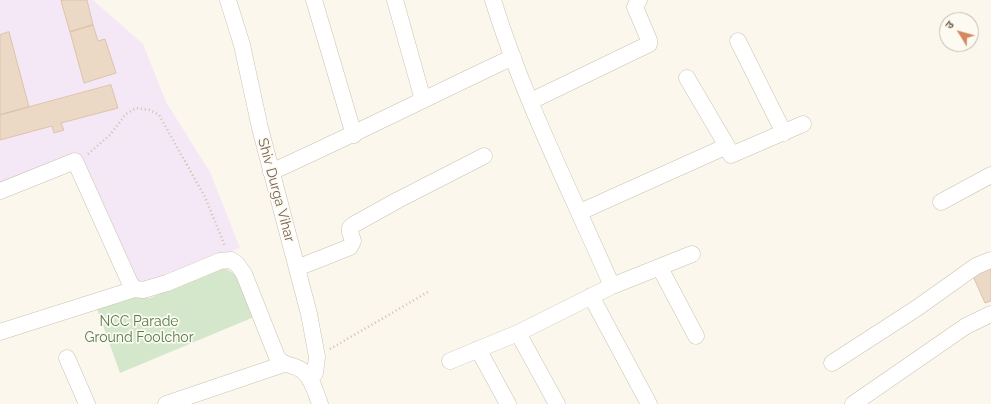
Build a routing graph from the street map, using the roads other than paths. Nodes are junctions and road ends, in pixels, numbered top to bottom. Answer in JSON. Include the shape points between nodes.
{"nodes":[{"id":1,"x":228,"y":0,"type":"edge"},
{"id":2,"x":314,"y":0,"type":"edge"},
{"id":3,"x":395,"y":0,"type":"edge"},
{"id":4,"x":493,"y":0,"type":"edge"},
{"id":5,"x":639,"y":0,"type":"edge"},
{"id":6,"x":738,"y":41,"type":"dead end"},
{"id":7,"x":513,"y":57,"type":"junction"},
{"id":8,"x":687,"y":78,"type":"dead end"},
{"id":9,"x":423,"y":100,"type":"junction"},
{"id":10,"x":530,"y":101,"type":"junction"},
{"id":11,"x":803,"y":124,"type":"dead end"},
{"id":12,"x":784,"y":133,"type":"junction"},
{"id":13,"x":354,"y":135,"type":"junction"},
{"id":14,"x":727,"y":146,"type":"junction"},
{"id":15,"x":484,"y":156,"type":"dead end"},
{"id":16,"x":271,"y":172,"type":"junction"},
{"id":17,"x":991,"y":175,"type":"edge"},
{"id":18,"x":0,"y":191,"type":"edge"},
{"id":19,"x":941,"y":202,"type":"dead end"},
{"id":20,"x":580,"y":212,"type":"junction"},
{"id":21,"x":692,"y":254,"type":"dead end"},
{"id":22,"x":991,"y":260,"type":"edge"},
{"id":23,"x":297,"y":268,"type":"junction"},
{"id":24,"x":660,"y":268,"type":"junction"},
{"id":25,"x":612,"y":286,"type":"junction"},
{"id":26,"x":135,"y":289,"type":"junction"},
{"id":27,"x":591,"y":296,"type":"junction"},
{"id":28,"x":991,"y":314,"type":"edge"},
{"id":29,"x":0,"y":332,"type":"edge"},
{"id":30,"x":518,"y":333,"type":"junction"},
{"id":31,"x":696,"y":336,"type":"dead end"},
{"id":32,"x":478,"y":350,"type":"junction"},
{"id":33,"x":67,"y":358,"type":"dead end"},
{"id":34,"x":450,"y":361,"type":"dead end"},
{"id":35,"x":832,"y":363,"type":"dead end"},
{"id":36,"x":284,"y":364,"type":"junction"},
{"id":37,"x":310,"y":380,"type":"junction"},
{"id":38,"x":87,"y":404,"type":"edge"},
{"id":39,"x":166,"y":404,"type":"edge"},
{"id":40,"x":320,"y":404,"type":"edge"},
{"id":41,"x":508,"y":404,"type":"edge"},
{"id":42,"x":557,"y":404,"type":"edge"},
{"id":43,"x":650,"y":404,"type":"edge"},
{"id":44,"x":853,"y":404,"type":"edge"}],
"edges":[{"from":1,"to":16,"type":"street","name":"Shiv Durga Vihar","via":[[242,45]]},
{"from":2,"to":13,"type":"street"},
{"from":3,"to":9,"type":"street"},
{"from":4,"to":7,"type":"street"},
{"from":5,"to":10,"type":"street","via":[[635,7],[649,44]]},
{"from":6,"to":12,"type":"street"},
{"from":7,"to":9,"type":"street"},
{"from":7,"to":10,"type":"street"},
{"from":8,"to":14,"type":"street"},
{"from":9,"to":13,"type":"street"},
{"from":10,"to":20,"type":"street"},
{"from":11,"to":12,"type":"street"},
{"from":12,"to":14,"type":"street","via":[[731,155]]},
{"from":13,"to":16,"type":"street"},
{"from":14,"to":20,"type":"street"},
{"from":15,"to":23,"type":"street","via":[[353,225],[350,228],[353,245],[350,247]]},
{"from":16,"to":23,"type":"street","name":"Shiv Durga Vihar"},
{"from":17,"to":19,"type":"street"},
{"from":18,"to":26,"type":"street","via":[[75,161],[125,274]]},
{"from":20,"to":25,"type":"street"},
{"from":21,"to":24,"type":"street"},
{"from":22,"to":35,"type":"street","via":[[976,266]]},
{"from":23,"to":37,"type":"street","name":"Shiv Durga Vihar","via":[[309,314],[316,357],[315,373]]},
{"from":24,"to":25,"type":"street"},
{"from":24,"to":31,"type":"street"},
{"from":25,"to":27,"type":"street"},
{"from":26,"to":29,"type":"street"},
{"from":26,"to":36,"type":"street","via":[[155,287],[220,260],[231,260],[244,274],[277,357]]},
{"from":27,"to":30,"type":"street"},
{"from":27,"to":43,"type":"street"},
{"from":28,"to":44,"type":"street","via":[[966,326]]},
{"from":30,"to":32,"type":"street"},
{"from":30,"to":42,"type":"street"},
{"from":32,"to":34,"type":"street"},
{"from":32,"to":41,"type":"street"},
{"from":33,"to":38,"type":"street"},
{"from":36,"to":37,"type":"street","via":[[304,372]]},
{"from":36,"to":39,"type":"street"},
{"from":37,"to":40,"type":"street"}]}
